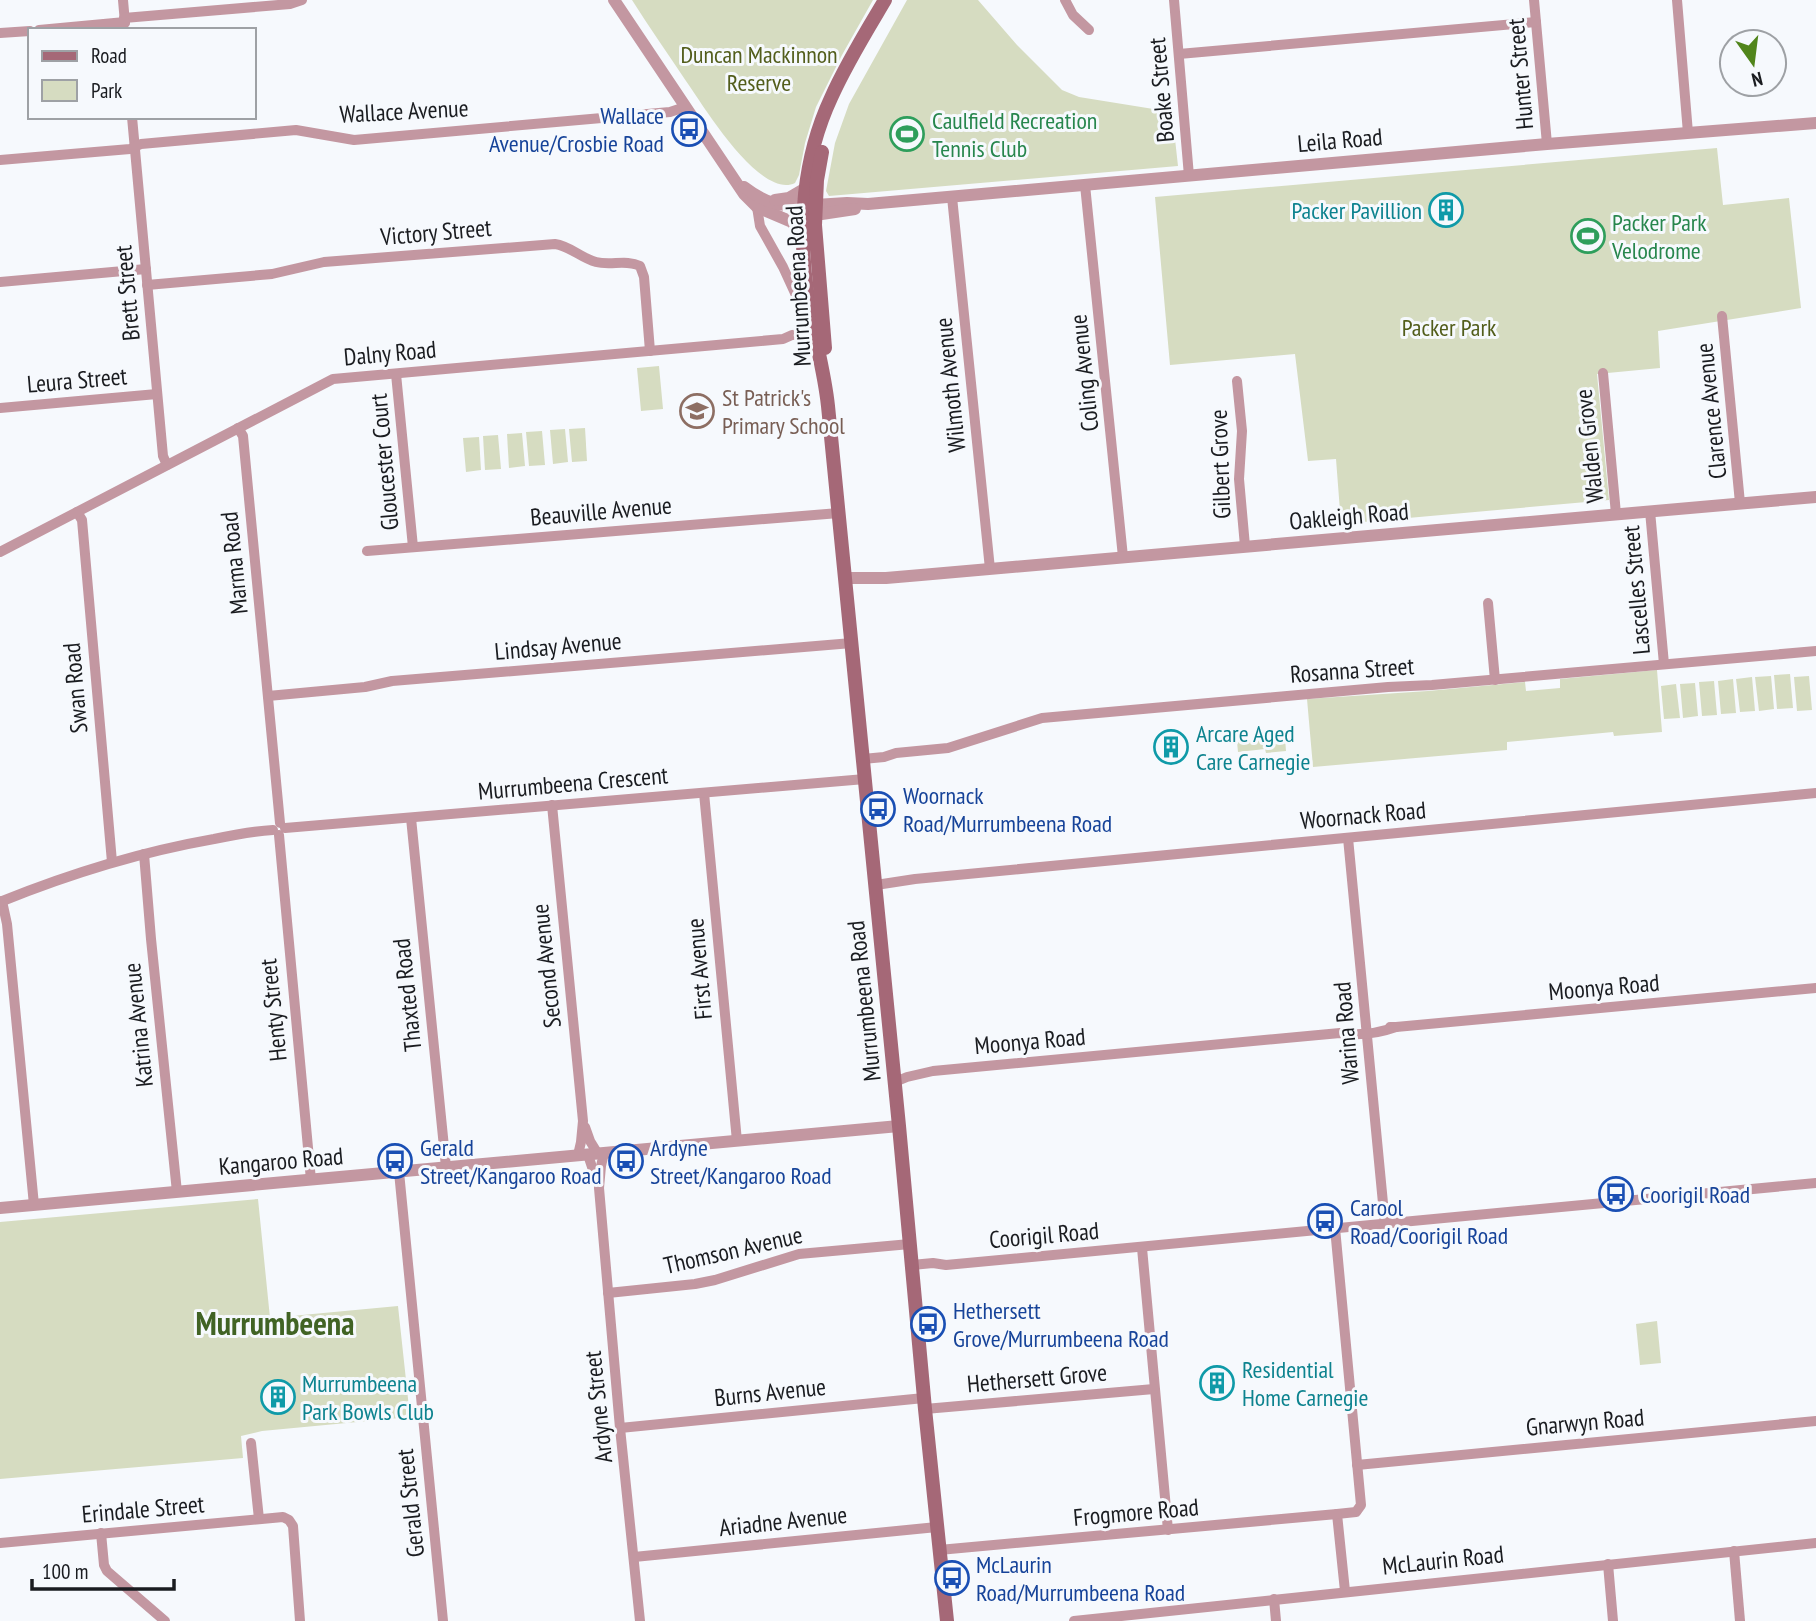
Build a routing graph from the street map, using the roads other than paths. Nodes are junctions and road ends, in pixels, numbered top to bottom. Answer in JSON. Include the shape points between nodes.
{"nodes":[{"id":1,"x":122,"y":0,"type":"edge"},
{"id":2,"x":302,"y":0,"type":"edge"},
{"id":3,"x":614,"y":0,"type":"edge"},
{"id":4,"x":885,"y":0,"type":"edge"},
{"id":5,"x":896,"y":0,"type":"edge"},
{"id":6,"x":1065,"y":0,"type":"edge"},
{"id":7,"x":1174,"y":0,"type":"edge"},
{"id":8,"x":1534,"y":0,"type":"edge"},
{"id":9,"x":1677,"y":0,"type":"edge"},
{"id":10,"x":1536,"y":22,"type":"junction"},
{"id":11,"x":125,"y":24,"type":"edge"},
{"id":12,"x":68,"y":28,"type":"edge"},
{"id":13,"x":1089,"y":30,"type":"dead end"},
{"id":14,"x":28,"y":31,"type":"edge"},
{"id":15,"x":0,"y":33,"type":"edge"},
{"id":16,"x":1179,"y":54,"type":"junction"},
{"id":17,"x":685,"y":107,"type":"junction"},
{"id":18,"x":132,"y":119,"type":"edge"},
{"id":19,"x":1816,"y":123,"type":"edge"},
{"id":20,"x":1688,"y":133,"type":"junction"},
{"id":21,"x":1547,"y":144,"type":"junction"},
{"id":22,"x":135,"y":147,"type":"junction"},
{"id":23,"x":0,"y":160,"type":"edge"},
{"id":24,"x":1189,"y":176,"type":"junction"},
{"id":25,"x":1085,"y":185,"type":"junction"},
{"id":26,"x":806,"y":188,"type":"junction"},
{"id":27,"x":952,"y":197,"type":"junction"},
{"id":28,"x":759,"y":203,"type":"junction"},
{"id":29,"x":809,"y":209,"type":"junction"},
{"id":30,"x":802,"y":236,"type":"junction"},
{"id":31,"x":146,"y":269,"type":"junction"},
{"id":32,"x":0,"y":282,"type":"edge"},
{"id":33,"x":147,"y":285,"type":"junction"},
{"id":34,"x":800,"y":304,"type":"dead end"},
{"id":35,"x":1722,"y":316,"type":"dead end"},
{"id":36,"x":820,"y":336,"type":"junction"},
{"id":37,"x":650,"y":351,"type":"junction"},
{"id":38,"x":397,"y":373,"type":"junction"},
{"id":39,"x":1603,"y":373,"type":"dead end"},
{"id":40,"x":1237,"y":380,"type":"dead end"},
{"id":41,"x":157,"y":394,"type":"junction"},
{"id":42,"x":0,"y":408,"type":"edge"},
{"id":43,"x":238,"y":428,"type":"junction"},
{"id":44,"x":167,"y":465,"type":"junction"},
{"id":45,"x":1816,"y":497,"type":"edge"},
{"id":46,"x":1740,"y":503,"type":"junction"},
{"id":47,"x":1650,"y":511,"type":"junction"},
{"id":48,"x":77,"y":512,"type":"junction"},
{"id":49,"x":839,"y":513,"type":"junction"},
{"id":50,"x":1616,"y":514,"type":"junction"},
{"id":51,"x":1245,"y":546,"type":"junction"},
{"id":52,"x":413,"y":547,"type":"junction"},
{"id":53,"x":367,"y":551,"type":"dead end"},
{"id":54,"x":0,"y":552,"type":"edge"},
{"id":55,"x":1123,"y":557,"type":"junction"},
{"id":56,"x":990,"y":569,"type":"junction"},
{"id":57,"x":846,"y":582,"type":"junction"},
{"id":58,"x":1488,"y":603,"type":"dead end"},
{"id":59,"x":852,"y":643,"type":"junction"},
{"id":60,"x":1816,"y":652,"type":"edge"},
{"id":61,"x":1664,"y":664,"type":"junction"},
{"id":62,"x":1494,"y":680,"type":"junction"},
{"id":63,"x":268,"y":696,"type":"junction"},
{"id":64,"x":863,"y":756,"type":"junction"},
{"id":65,"x":865,"y":779,"type":"junction"},
{"id":66,"x":704,"y":793,"type":"junction"},
{"id":67,"x":1816,"y":793,"type":"edge"},
{"id":68,"x":552,"y":806,"type":"junction"},
{"id":69,"x":411,"y":818,"type":"junction"},
{"id":70,"x":279,"y":829,"type":"junction"},
{"id":71,"x":1348,"y":838,"type":"junction"},
{"id":72,"x":144,"y":854,"type":"junction"},
{"id":73,"x":112,"y":862,"type":"junction"},
{"id":74,"x":875,"y":882,"type":"junction"},
{"id":75,"x":1,"y":902,"type":"edge"},
{"id":76,"x":1816,"y":988,"type":"edge"},
{"id":77,"x":1366,"y":1030,"type":"junction"},
{"id":78,"x":894,"y":1076,"type":"junction"},
{"id":79,"x":583,"y":1121,"type":"junction"},
{"id":80,"x":900,"y":1126,"type":"junction"},
{"id":81,"x":737,"y":1141,"type":"junction"},
{"id":82,"x":592,"y":1154,"type":"junction"},
{"id":83,"x":446,"y":1167,"type":"junction"},
{"id":84,"x":399,"y":1172,"type":"junction"},
{"id":85,"x":311,"y":1180,"type":"junction"},
{"id":86,"x":1816,"y":1183,"type":"edge"},
{"id":87,"x":177,"y":1192,"type":"junction"},
{"id":88,"x":34,"y":1205,"type":"junction"},
{"id":89,"x":0,"y":1208,"type":"edge"},
{"id":90,"x":1385,"y":1224,"type":"junction"},
{"id":91,"x":1335,"y":1228,"type":"junction"},
{"id":92,"x":910,"y":1244,"type":"junction"},
{"id":93,"x":1142,"y":1248,"type":"junction"},
{"id":94,"x":912,"y":1268,"type":"junction"},
{"id":95,"x":608,"y":1293,"type":"junction"},
{"id":96,"x":1154,"y":1389,"type":"junction"},
{"id":97,"x":924,"y":1404,"type":"junction"},
{"id":98,"x":1816,"y":1421,"type":"edge"},
{"id":99,"x":620,"y":1428,"type":"junction"},
{"id":100,"x":251,"y":1443,"type":"dead end"},
{"id":101,"x":1357,"y":1465,"type":"junction"},
{"id":102,"x":1337,"y":1514,"type":"junction"},
{"id":103,"x":259,"y":1519,"type":"junction"},
{"id":104,"x":937,"y":1527,"type":"junction"},
{"id":105,"x":1168,"y":1530,"type":"junction"},
{"id":106,"x":101,"y":1533,"type":"junction"},
{"id":107,"x":0,"y":1543,"type":"edge"},
{"id":108,"x":1816,"y":1543,"type":"edge"},
{"id":109,"x":939,"y":1550,"type":"junction"},
{"id":110,"x":1734,"y":1551,"type":"junction"},
{"id":111,"x":634,"y":1557,"type":"junction"},
{"id":112,"x":1608,"y":1564,"type":"junction"},
{"id":113,"x":1345,"y":1591,"type":"junction"},
{"id":114,"x":1274,"y":1599,"type":"junction"},
{"id":115,"x":1090,"y":1620,"type":"edge"},
{"id":116,"x":165,"y":1621,"type":"edge"},
{"id":117,"x":300,"y":1621,"type":"edge"},
{"id":118,"x":443,"y":1621,"type":"edge"},
{"id":119,"x":640,"y":1621,"type":"edge"},
{"id":120,"x":947,"y":1621,"type":"edge"},
{"id":121,"x":1074,"y":1621,"type":"edge"},
{"id":122,"x":1276,"y":1621,"type":"edge"},
{"id":123,"x":1613,"y":1621,"type":"edge"},
{"id":124,"x":1740,"y":1621,"type":"edge"}],
"edges":[{"from":1,"to":11,"type":"street"},
{"from":2,"to":11,"type":"street"},
{"from":3,"to":17,"type":"street"},
{"from":4,"to":26,"type":"main road","name":"Murrumbeena Road","via":[[825,111]]},
{"from":5,"to":29,"type":"main road","name":"Murrumbeena Road","via":[[834,114]]},
{"from":6,"to":13,"type":"street"},
{"from":7,"to":16,"type":"street","name":"Boake Street"},
{"from":8,"to":10,"type":"street","name":"Hunter Street"},
{"from":9,"to":20,"type":"street"},
{"from":10,"to":16,"type":"street"},
{"from":10,"to":21,"type":"street","name":"Hunter Street"},
{"from":11,"to":12,"type":"street"},
{"from":14,"to":15,"type":"street"},
{"from":16,"to":24,"type":"street","name":"Boake Street"},
{"from":17,"to":22,"type":"street","name":"Wallace Avenue","via":[[354,140],[296,130]]},
{"from":17,"to":28,"type":"street","via":[[730,175]]},
{"from":18,"to":22,"type":"street","name":"Brett Street"},
{"from":19,"to":20,"type":"street","name":"Leila Road"},
{"from":20,"to":21,"type":"street","name":"Leila Road"},
{"from":21,"to":24,"type":"street","name":"Leila Road"},
{"from":22,"to":23,"type":"street","name":"Wallace Avenue"},
{"from":22,"to":31,"type":"street","name":"Brett Street"},
{"from":24,"to":25,"type":"street","name":"Leila Road"},
{"from":25,"to":27,"type":"street","name":"Leila Road"},
{"from":25,"to":55,"type":"street","name":"Coling Avenue"},
{"from":26,"to":28,"type":"street","via":[[787,199]]},
{"from":26,"to":29,"type":"main road","name":"Murrumbeena Road"},
{"from":27,"to":29,"type":"street","name":"Leila Road"},
{"from":27,"to":56,"type":"street","name":"Wilmoth Avenue"},
{"from":28,"to":29,"type":"street","name":"Leila Road"},
{"from":28,"to":30,"type":"street","via":[[792,222]]},
{"from":28,"to":34,"type":"street","via":[[760,226]]},
{"from":29,"to":30,"type":"main road","name":"Murrumbeena Road"},
{"from":29,"to":36,"type":"main road","name":"Murrumbeena Road"},
{"from":30,"to":36,"type":"main road","name":"Murrumbeena Road","via":[[807,295]]},
{"from":31,"to":32,"type":"street"},
{"from":31,"to":33,"type":"street","name":"Brett Street"},
{"from":33,"to":37,"type":"street","name":"Victory Street","via":[[272,274],[324,262],[555,244],[597,263],[627,262],[640,267]]},
{"from":33,"to":41,"type":"street","name":"Brett Street"},
{"from":35,"to":46,"type":"street","name":"Clarence Avenue"},
{"from":36,"to":37,"type":"street","name":"Dalny Road"},
{"from":36,"to":49,"type":"main road","name":"Murrumbeena Road"},
{"from":37,"to":38,"type":"street","name":"Dalny Road"},
{"from":38,"to":43,"type":"street","name":"Dalny Road","via":[[333,379]]},
{"from":38,"to":52,"type":"street","name":"Gloucester Court"},
{"from":39,"to":50,"type":"street","name":"Walden Grove"},
{"from":40,"to":51,"type":"street","name":"Gilbert Grove","via":[[1242,430],[1238,479]]},
{"from":41,"to":42,"type":"street","name":"Leura Street"},
{"from":41,"to":44,"type":"street","name":"Brett Street"},
{"from":43,"to":44,"type":"street","name":"Dalny Road"},
{"from":43,"to":63,"type":"street","name":"Marma Road","via":[[243,436]]},
{"from":44,"to":48,"type":"street","name":"Dalny Road"},
{"from":45,"to":46,"type":"street","name":"Oakleigh Road"},
{"from":46,"to":47,"type":"street","name":"Oakleigh Road"},
{"from":47,"to":50,"type":"street","name":"Oakleigh Road"},
{"from":47,"to":61,"type":"street","name":"Lascelles Street"},
{"from":48,"to":54,"type":"street","name":"Dalny Road"},
{"from":48,"to":73,"type":"street","name":"Swan Road","via":[[82,520]]},
{"from":49,"to":52,"type":"street","name":"Beauville Avenue"},
{"from":49,"to":57,"type":"main road","name":"Murrumbeena Road"},
{"from":50,"to":51,"type":"street","name":"Oakleigh Road"},
{"from":51,"to":55,"type":"street","name":"Oakleigh Road"},
{"from":52,"to":53,"type":"street","name":"Beauville Avenue"},
{"from":55,"to":56,"type":"street","name":"Oakleigh Road"},
{"from":56,"to":57,"type":"street","name":"Oakleigh Road"},
{"from":57,"to":59,"type":"main road","name":"Murrumbeena Road"},
{"from":58,"to":62,"type":"street"},
{"from":59,"to":63,"type":"street","name":"Lindsay Avenue","via":[[392,681]]},
{"from":59,"to":64,"type":"main road","name":"Murrumbeena Road"},
{"from":60,"to":61,"type":"street","name":"Rosanna Street"},
{"from":61,"to":62,"type":"street","name":"Rosanna Street"},
{"from":62,"to":64,"type":"street","name":"Rosanna Street","via":[[1042,718],[948,748]]},
{"from":63,"to":70,"type":"street","name":"Henty Street"},
{"from":64,"to":65,"type":"main road","name":"Murrumbeena Road"},
{"from":65,"to":66,"type":"street","name":"Murrumbeena Crescent"},
{"from":65,"to":74,"type":"main road","name":"Murrumbeena Road"},
{"from":66,"to":68,"type":"street","name":"Murrumbeena Crescent"},
{"from":66,"to":81,"type":"street","name":"First Avenue"},
{"from":67,"to":71,"type":"street","name":"Woornack Road"},
{"from":68,"to":69,"type":"street","name":"Murrumbeena Crescent"},
{"from":68,"to":79,"type":"street","name":"Second Avenue"},
{"from":69,"to":70,"type":"street","name":"Murrumbeena Crescent"},
{"from":69,"to":83,"type":"street","name":"Thaxted Road"},
{"from":70,"to":72,"type":"street","name":"Murrumbeena Crescent"},
{"from":70,"to":85,"type":"street","name":"Henty Street"},
{"from":71,"to":74,"type":"street","name":"Woornack Road"},
{"from":71,"to":77,"type":"street","name":"Warina Road"},
{"from":72,"to":73,"type":"street","name":"Murrumbeena Crescent"},
{"from":72,"to":87,"type":"street","name":"Katrina Avenue"},
{"from":73,"to":75,"type":"street","name":"Murrumbeena Crescent"},
{"from":74,"to":78,"type":"main road","name":"Murrumbeena Road"},
{"from":75,"to":88,"type":"street","via":[[7,924]]},
{"from":76,"to":77,"type":"street","name":"Moonya Road"},
{"from":77,"to":78,"type":"street","name":"Moonya Road"},
{"from":77,"to":90,"type":"street","name":"Warina Road"},
{"from":78,"to":80,"type":"main road","name":"Murrumbeena Road"},
{"from":79,"to":82,"type":"street","name":"Second Avenue"},
{"from":79,"to":82,"type":"street","name":"Second Avenue","via":[[581,1142]]},
{"from":80,"to":81,"type":"street","name":"Kangaroo Road"},
{"from":80,"to":92,"type":"main road","name":"Murrumbeena Road"},
{"from":81,"to":82,"type":"street","name":"Kangaroo Road"},
{"from":82,"to":83,"type":"street","name":"Kangaroo Road"},
{"from":82,"to":95,"type":"street","name":"Ardyne Street"},
{"from":83,"to":84,"type":"street","name":"Kangaroo Road"},
{"from":84,"to":85,"type":"street","name":"Kangaroo Road"},
{"from":84,"to":118,"type":"street","name":"Gerald Street"},
{"from":85,"to":87,"type":"street","name":"Kangaroo Road"},
{"from":86,"to":90,"type":"street","name":"Coorigil Road"},
{"from":87,"to":88,"type":"street","name":"Kangaroo Road"},
{"from":88,"to":89,"type":"street","name":"Kangaroo Road"},
{"from":90,"to":91,"type":"street","name":"Coorigil Road"},
{"from":91,"to":93,"type":"street","name":"Coorigil Road"},
{"from":91,"to":101,"type":"street"},
{"from":92,"to":94,"type":"main road","name":"Murrumbeena Road"},
{"from":92,"to":95,"type":"street","name":"Thomson Avenue","via":[[799,1254],[715,1280]]},
{"from":93,"to":94,"type":"street","name":"Coorigil Road","via":[[946,1265],[934,1270]]},
{"from":93,"to":96,"type":"street"},
{"from":94,"to":97,"type":"main road","name":"Murrumbeena Road"},
{"from":95,"to":99,"type":"street","name":"Ardyne Street"},
{"from":96,"to":97,"type":"street","name":"Hethersett Grove"},
{"from":96,"to":105,"type":"street"},
{"from":97,"to":99,"type":"street","name":"Burns Avenue"},
{"from":97,"to":104,"type":"main road","name":"Murrumbeena Road"},
{"from":98,"to":101,"type":"street","name":"Gnarwyn Road"},
{"from":99,"to":111,"type":"street","name":"Ardyne Street"},
{"from":100,"to":103,"type":"street"},
{"from":101,"to":102,"type":"street","via":[[1359,1508]]},
{"from":102,"to":105,"type":"street","name":"Frogmore Road"},
{"from":102,"to":113,"type":"street"},
{"from":103,"to":106,"type":"street","name":"Erindale Street"},
{"from":103,"to":117,"type":"street","name":"Erindale Street","via":[[283,1517],[293,1526]]},
{"from":104,"to":109,"type":"main road","name":"Murrumbeena Road"},
{"from":104,"to":111,"type":"street","name":"Ariadne Avenue"},
{"from":105,"to":109,"type":"street","name":"Frogmore Road"},
{"from":106,"to":107,"type":"street","name":"Erindale Street"},
{"from":106,"to":116,"type":"street","via":[[107,1571]]},
{"from":108,"to":110,"type":"street","name":"McLaurin Road"},
{"from":109,"to":120,"type":"main road","name":"Murrumbeena Road"},
{"from":110,"to":112,"type":"street","name":"McLaurin Road"},
{"from":110,"to":124,"type":"street"},
{"from":111,"to":119,"type":"street","name":"Ardyne Street"},
{"from":112,"to":113,"type":"street","name":"McLaurin Road"},
{"from":112,"to":123,"type":"street"},
{"from":113,"to":114,"type":"street","name":"McLaurin Road"},
{"from":114,"to":115,"type":"street","name":"McLaurin Road"},
{"from":114,"to":122,"type":"street"},
{"from":115,"to":121,"type":"street","name":"McLaurin Road"}]}
